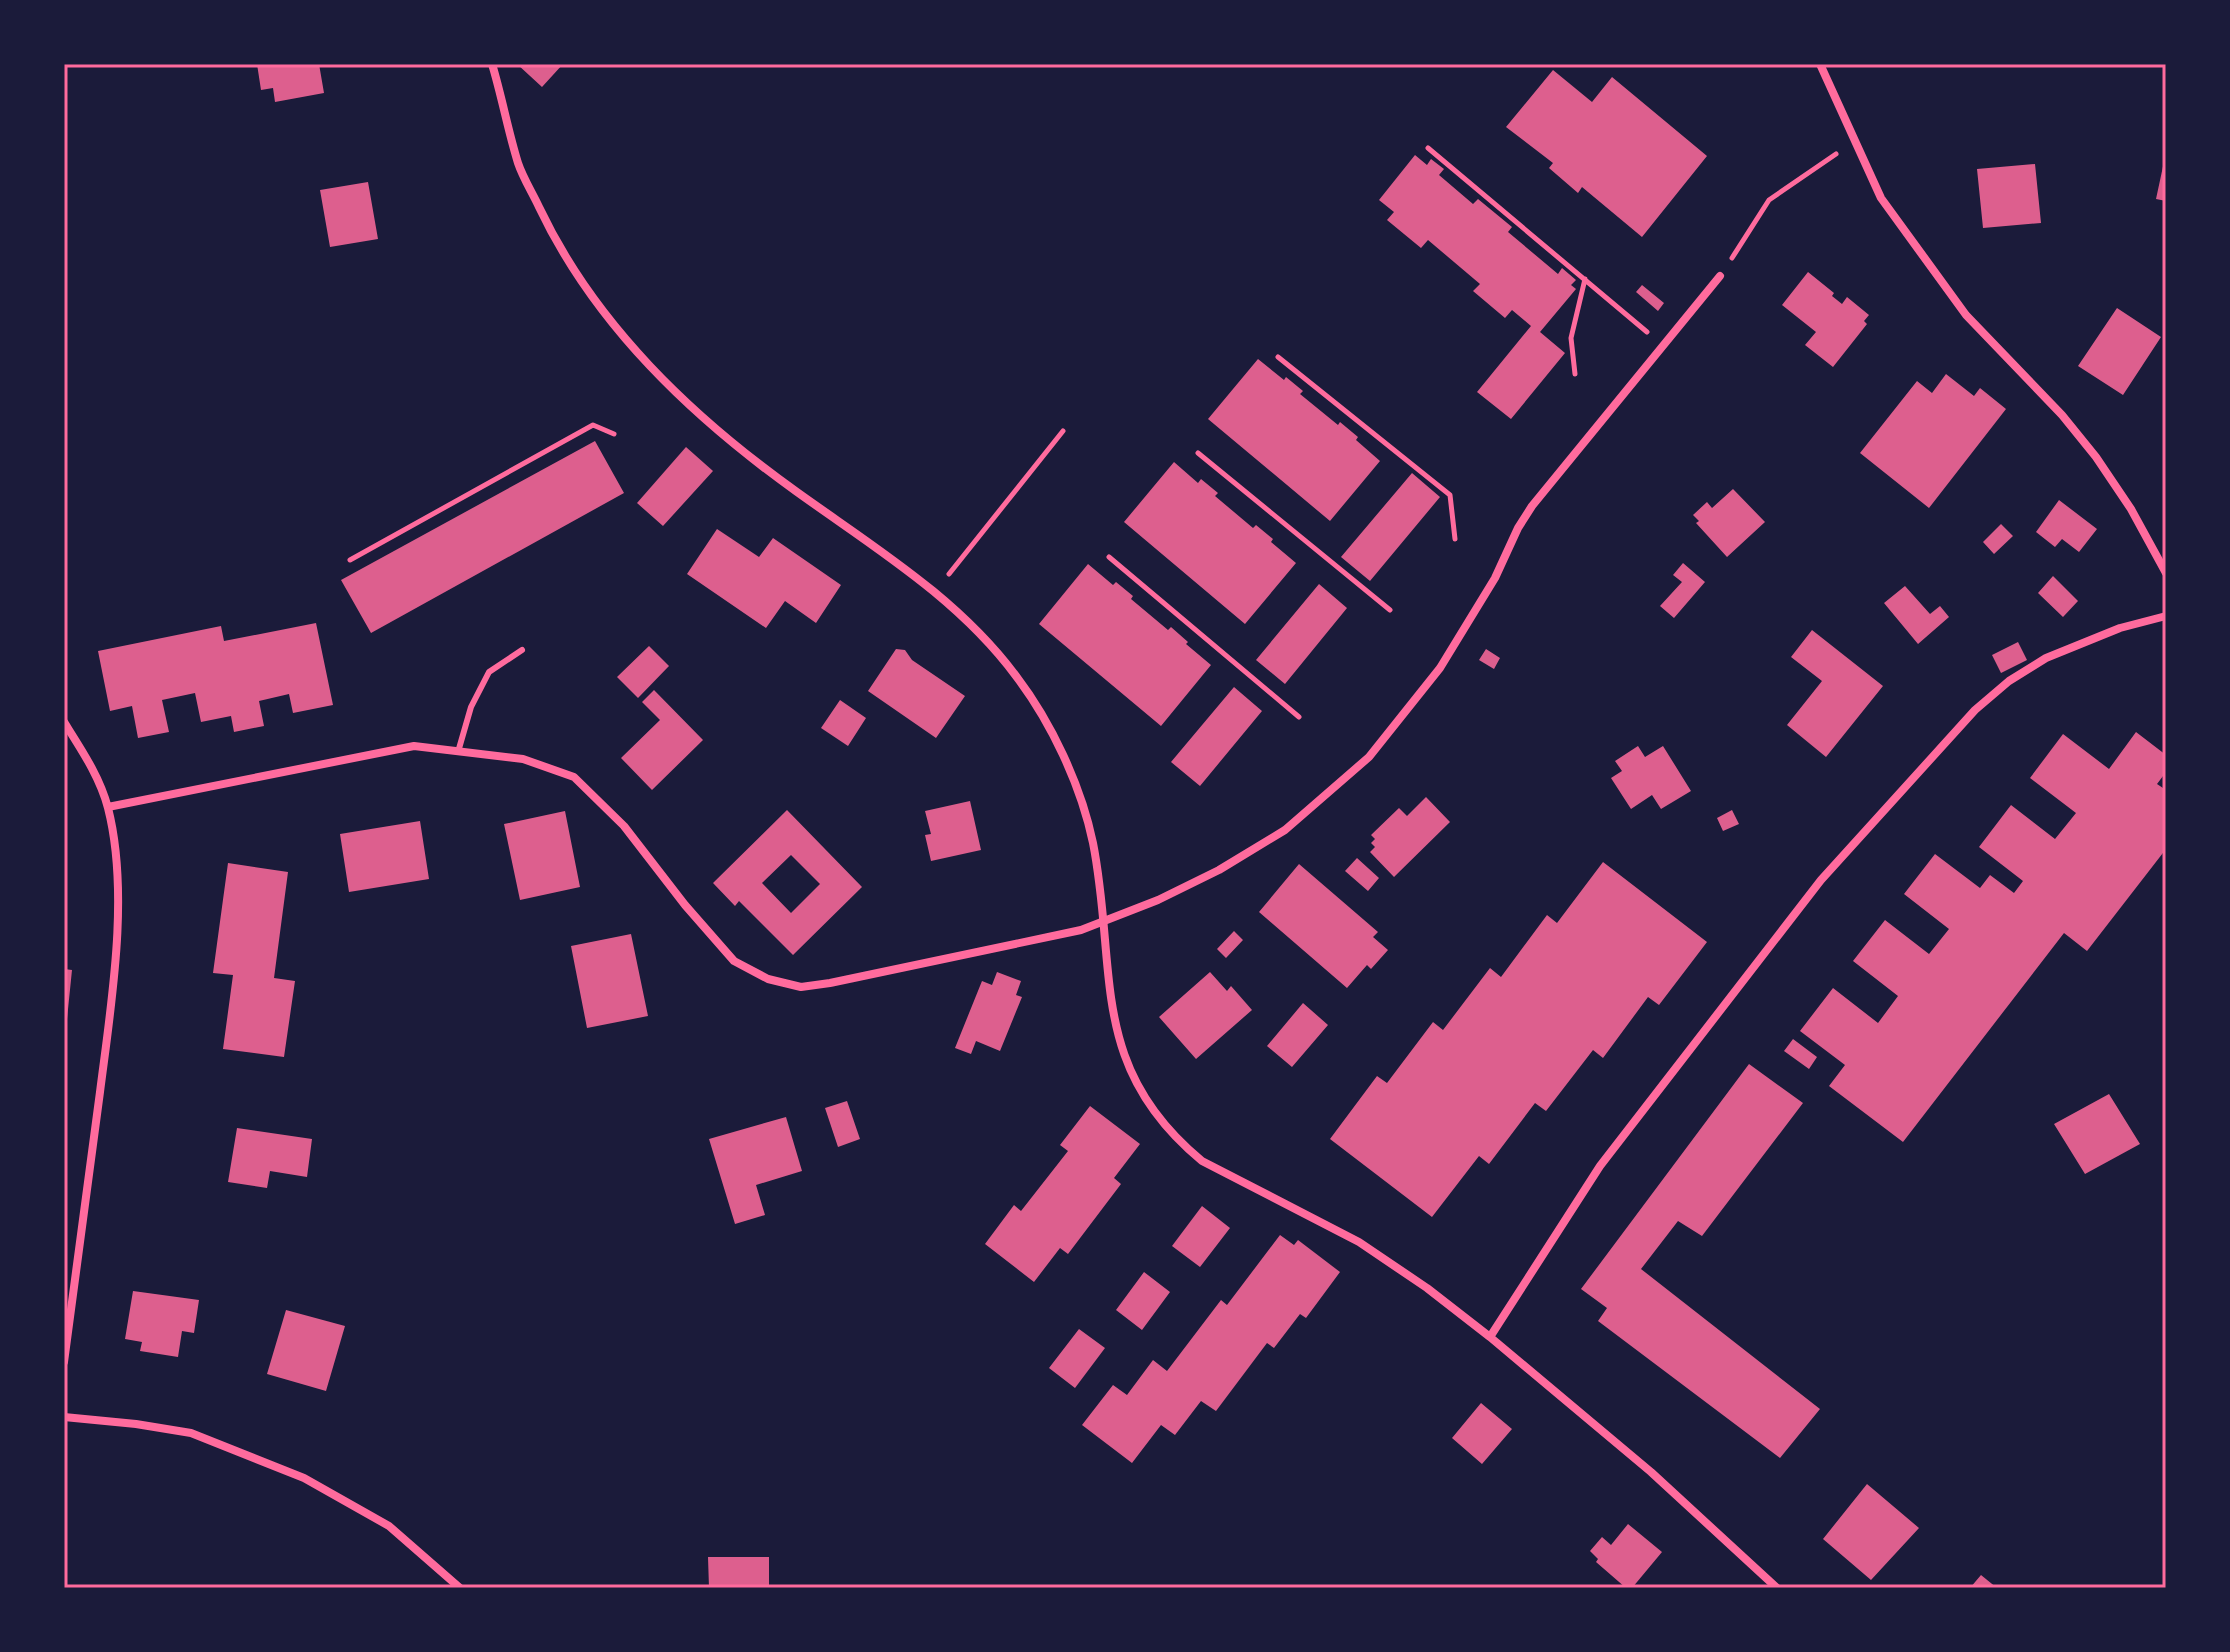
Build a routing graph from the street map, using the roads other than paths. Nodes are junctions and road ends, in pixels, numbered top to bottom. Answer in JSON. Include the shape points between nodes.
{"nodes":[{"id":1,"x":492,"y":64,"type":"edge"},
{"id":2,"x":1820,"y":64,"type":"edge"},
{"id":3,"x":1720,"y":276,"type":"road end"},
{"id":4,"x":2166,"y":573,"type":"edge"},
{"id":5,"x":2166,"y":616,"type":"edge"},
{"id":6,"x":522,"y":650,"type":"dead end"},
{"id":7,"x":64,"y":722,"type":"edge"},
{"id":8,"x":458,"y":752,"type":"junction"},
{"id":9,"x":108,"y":807,"type":"junction"},
{"id":10,"x":1102,"y":922,"type":"junction"},
{"id":11,"x":1490,"y":1337,"type":"junction"},
{"id":12,"x":64,"y":1362,"type":"edge"},
{"id":13,"x":64,"y":1417,"type":"edge"},
{"id":14,"x":460,"y":1588,"type":"edge"},
{"id":15,"x":1777,"y":1588,"type":"edge"}],
"edges":[{"from":1,"to":10,"type":"street","via":[[519,165],[553,237],[609,320],[708,425],[939,594],[1016,676],[1052,731],[1066,764],[1092,841]]},
{"from":2,"to":4,"type":"street","via":[[1881,198],[1966,315],[2096,457]]},
{"from":3,"to":10,"type":"street","via":[[1532,506],[1440,668],[1369,757],[1285,830],[1252,851],[1158,900]]},
{"from":5,"to":11,"type":"street","via":[[2046,658],[1975,710],[1821,880],[1600,1166]]},
{"from":6,"to":8,"type":"lane","via":[[489,672],[471,707]]},
{"from":7,"to":9,"type":"street"},
{"from":8,"to":9,"type":"street","via":[[414,746]]},
{"from":8,"to":10,"type":"street","via":[[523,759],[574,777],[624,826],[734,961],[768,979],[801,987],[830,983]]},
{"from":9,"to":12,"type":"street","via":[[117,874],[116,949]]},
{"from":10,"to":11,"type":"street","via":[[1112,1010],[1125,1063],[1181,1144],[1202,1161],[1359,1242]]},
{"from":11,"to":15,"type":"street","via":[[1651,1472]]},
{"from":13,"to":14,"type":"street","via":[[191,1433],[304,1478],[389,1526]]}]}
